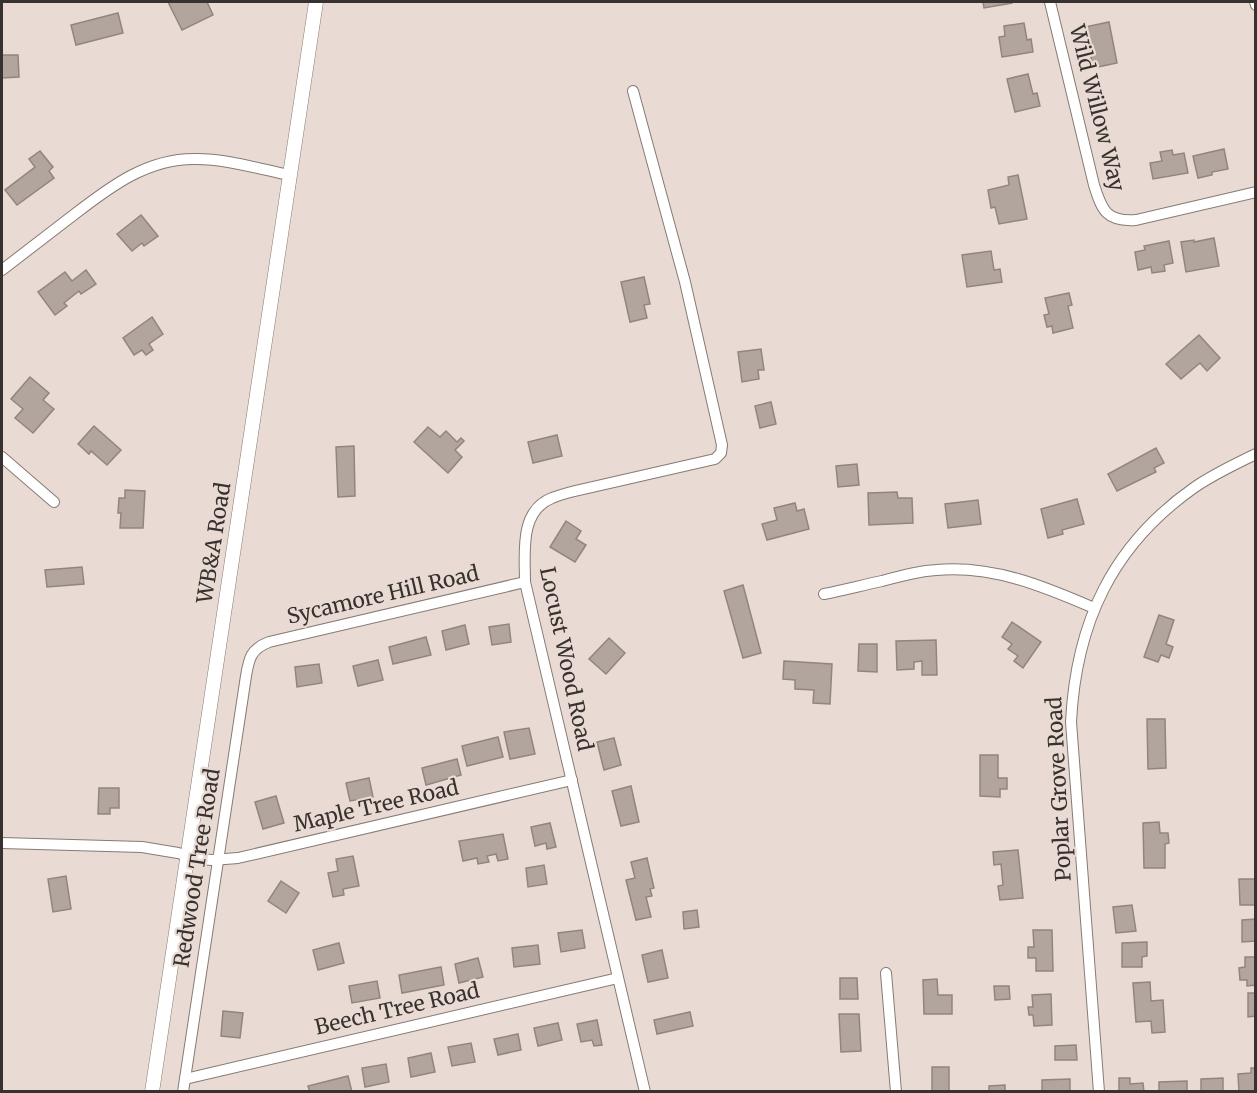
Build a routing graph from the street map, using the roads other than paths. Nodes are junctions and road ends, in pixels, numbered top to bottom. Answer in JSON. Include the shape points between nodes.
{"nodes":[{"id":1,"x":316,"y":2,"type":"edge"},
{"id":2,"x":1050,"y":2,"type":"edge"},
{"id":3,"x":633,"y":90,"type":"dead end"},
{"id":4,"x":290,"y":175,"type":"junction"},
{"id":5,"x":1256,"y":192,"type":"edge"},
{"id":6,"x":2,"y":270,"type":"edge"},
{"id":7,"x":1256,"y":454,"type":"edge"},
{"id":8,"x":2,"y":457,"type":"edge"},
{"id":9,"x":54,"y":502,"type":"dead end"},
{"id":10,"x":525,"y":582,"type":"junction"},
{"id":11,"x":824,"y":594,"type":"dead end"},
{"id":12,"x":1094,"y":608,"type":"junction"},
{"id":13,"x":253,"y":652,"type":"joint"},
{"id":14,"x":572,"y":780,"type":"junction"},
{"id":15,"x":2,"y":843,"type":"edge"},
{"id":16,"x":188,"y":856,"type":"junction"},
{"id":17,"x":218,"y":860,"type":"junction"},
{"id":18,"x":886,"y":973,"type":"dead end"},
{"id":19,"x":618,"y":978,"type":"junction"},
{"id":20,"x":185,"y":1079,"type":"junction"},
{"id":21,"x":152,"y":1092,"type":"edge"},
{"id":22,"x":183,"y":1092,"type":"edge"},
{"id":23,"x":645,"y":1092,"type":"edge"},
{"id":24,"x":896,"y":1092,"type":"edge"},
{"id":25,"x":1099,"y":1092,"type":"edge"}],
"edges":[{"from":1,"to":4,"type":"street","name":"WB&A Road"},
{"from":2,"to":5,"type":"street","name":"Wild Willow Way","via":[[1094,185],[1106,213],[1124,221],[1136,220]]},
{"from":3,"to":10,"type":"street","name":"Locust Wood Road","via":[[685,282],[721,453],[715,459],[575,491],[541,504],[528,525]]},
{"from":4,"to":6,"type":"street","via":[[196,159],[156,165],[101,194]]},
{"from":4,"to":16,"type":"street","name":"WB&A Road"},
{"from":7,"to":12,"type":"street","name":"Poplar Grove Road","via":[[1196,486],[1162,514],[1116,568]]},
{"from":8,"to":9,"type":"street"},
{"from":10,"to":13,"type":"street","name":"Sycamore Hill Road","via":[[269,642]]},
{"from":10,"to":14,"type":"street","name":"Locust Wood Road"},
{"from":11,"to":12,"type":"street","via":[[934,570],[984,570],[1028,581]]},
{"from":12,"to":25,"type":"street","name":"Poplar Grove Road","via":[[1075,676],[1071,723]]},
{"from":13,"to":17,"type":"street","name":"Redwood Tree Road","via":[[248,662]]},
{"from":14,"to":17,"type":"street","name":"Maple Tree Road"},
{"from":14,"to":19,"type":"street","name":"Locust Wood Road"},
{"from":15,"to":16,"type":"street","name":"Maple Tree Road","via":[[142,847]]},
{"from":16,"to":17,"type":"street","name":"Maple Tree Road"},
{"from":16,"to":21,"type":"street","name":"WB&A Road"},
{"from":17,"to":20,"type":"street","name":"Redwood Tree Road"},
{"from":18,"to":24,"type":"street"},
{"from":19,"to":20,"type":"street","name":"Beech Tree Road"},
{"from":19,"to":23,"type":"street","name":"Locust Wood Road"},
{"from":20,"to":22,"type":"street","name":"Redwood Tree Road"}]}
